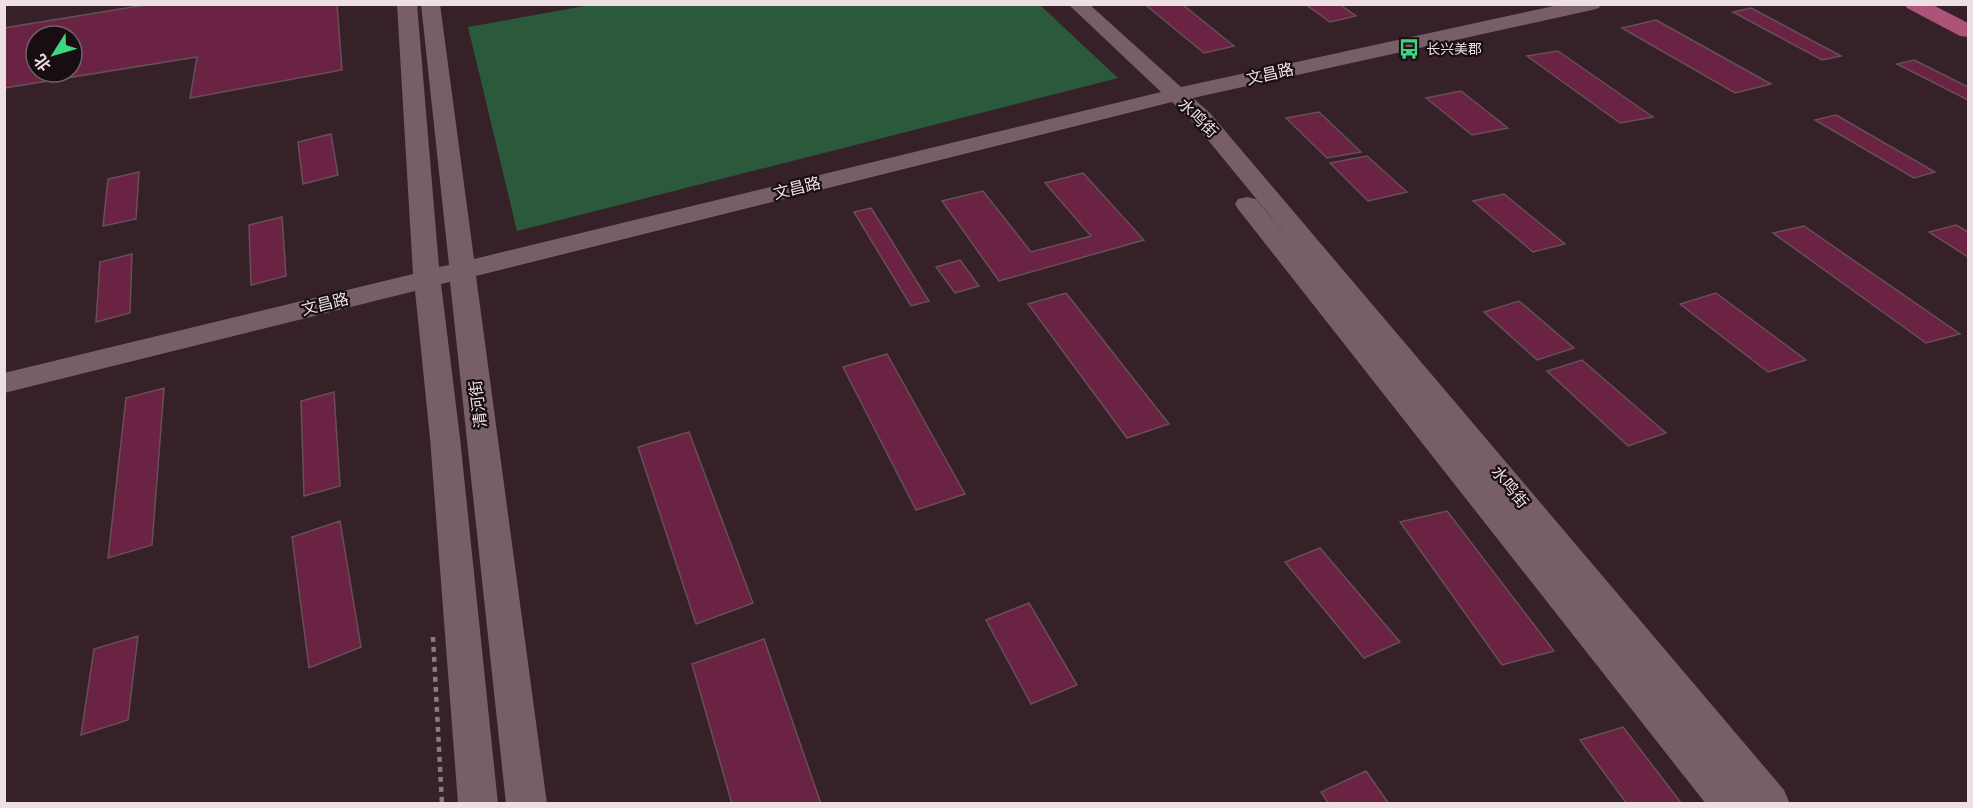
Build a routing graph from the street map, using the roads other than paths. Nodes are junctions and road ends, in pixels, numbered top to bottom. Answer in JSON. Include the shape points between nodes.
{"nodes":[{"id":1,"x":407,"y":4,"type":"edge"},
{"id":2,"x":430,"y":4,"type":"edge"},
{"id":3,"x":1077,"y":4,"type":"edge"},
{"id":4,"x":1592,"y":4,"type":"edge"},
{"id":5,"x":1914,"y":4,"type":"edge"},
{"id":6,"x":1947,"y":4,"type":"edge"},
{"id":7,"x":1968,"y":15,"type":"edge"},
{"id":8,"x":1968,"y":31,"type":"edge"},
{"id":9,"x":1176,"y":95,"type":"junction"},
{"id":10,"x":462,"y":270,"type":"junction"},
{"id":11,"x":428,"y":279,"type":"junction"},
{"id":12,"x":4,"y":383,"type":"edge"},
{"id":13,"x":478,"y":804,"type":"edge"},
{"id":14,"x":527,"y":804,"type":"edge"},
{"id":15,"x":1732,"y":804,"type":"edge"},
{"id":16,"x":1770,"y":804,"type":"edge"}],
"edges":[{"from":1,"to":11,"type":"main road"},
{"from":2,"to":10,"type":"main road","name":"清河街"},
{"from":3,"to":9,"type":"main road"},
{"from":4,"to":9,"type":"main road","name":"文昌路"},
{"from":5,"to":8,"type":"main road"},
{"from":6,"to":7,"type":"main road"},
{"from":9,"to":10,"type":"main road","name":"文昌路"},
{"from":9,"to":15,"type":"main road","name":"水鸣街","via":[[1186,130]]},
{"from":9,"to":16,"type":"main road","name":"水鸣街","via":[[1202,118]]},
{"from":10,"to":11,"type":"main road","name":"文昌路"},
{"from":10,"to":14,"type":"main road","name":"清河街"},
{"from":11,"to":12,"type":"main road","name":"文昌路"},
{"from":11,"to":13,"type":"main road"}]}
